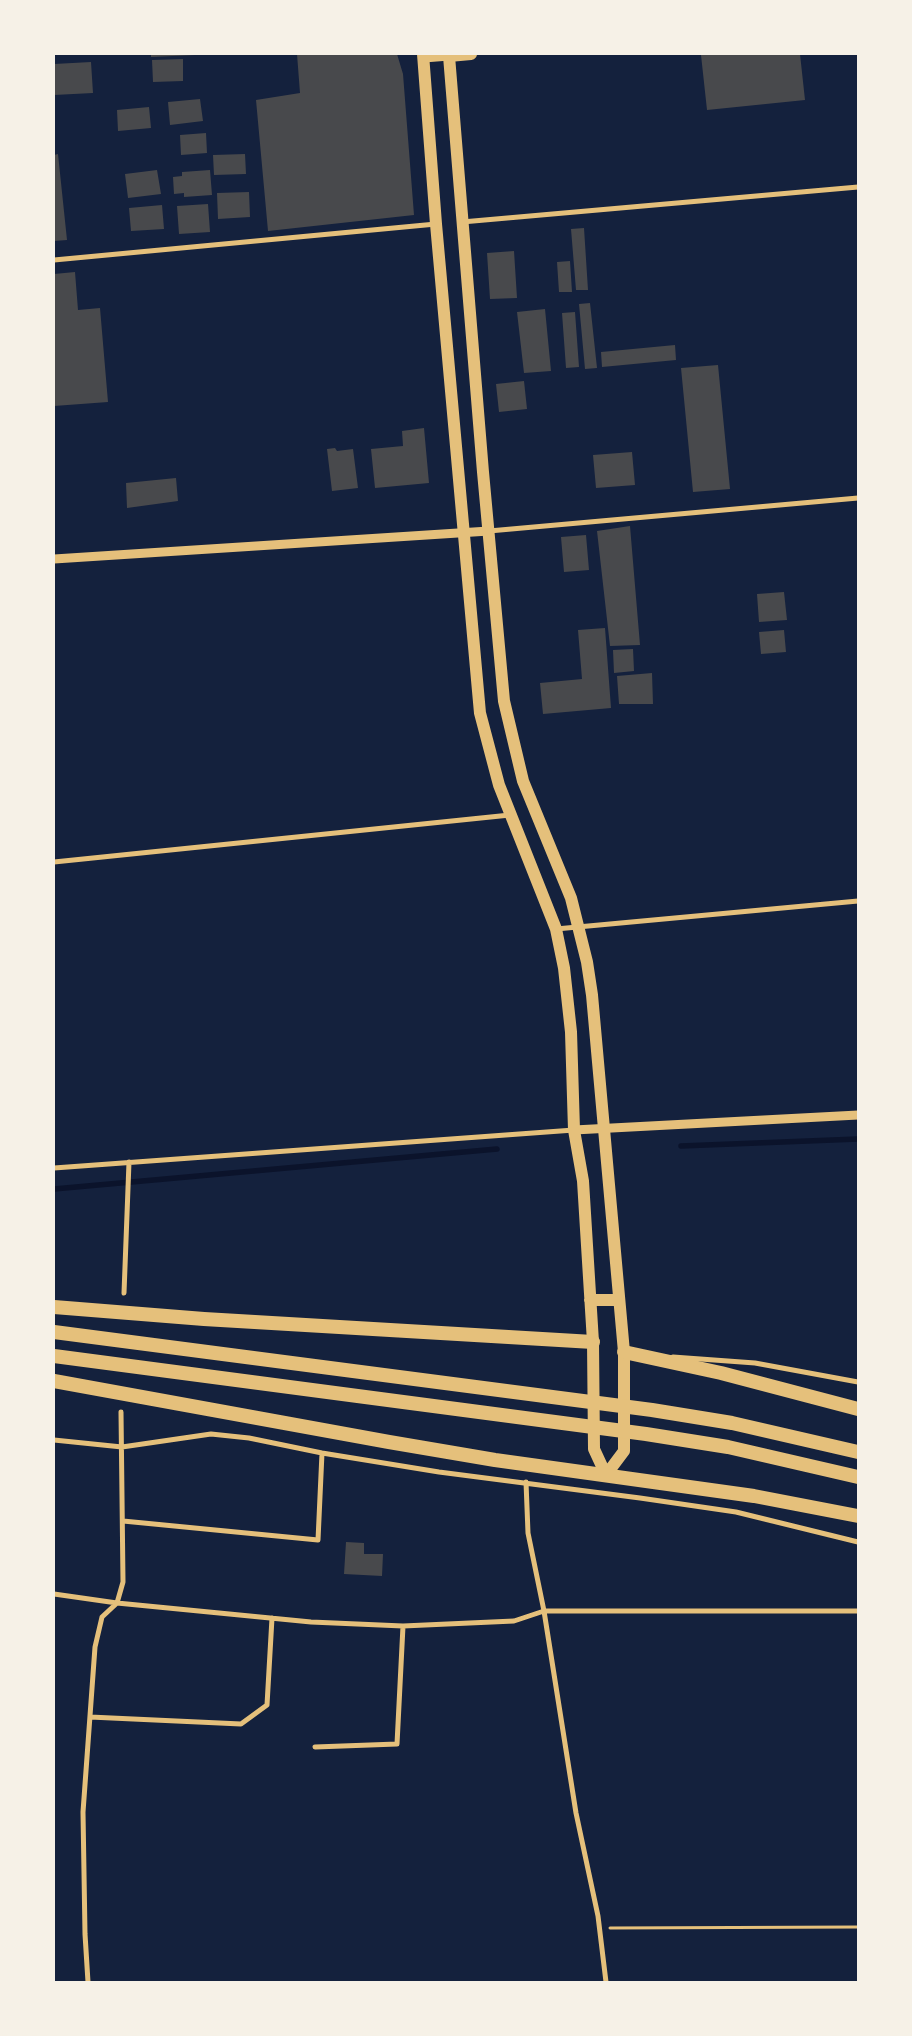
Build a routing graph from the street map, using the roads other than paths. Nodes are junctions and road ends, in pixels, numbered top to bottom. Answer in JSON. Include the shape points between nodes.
{"nodes":[{"id":1,"x":471,"y":54,"type":"edge"},
{"id":2,"x":449,"y":55,"type":"edge"},
{"id":3,"x":423,"y":56,"type":"edge"},
{"id":4,"x":858,"y":187,"type":"edge"},
{"id":5,"x":462,"y":222,"type":"junction"},
{"id":6,"x":436,"y":224,"type":"junction"},
{"id":7,"x":54,"y":260,"type":"edge"},
{"id":8,"x":858,"y":498,"type":"edge"},
{"id":9,"x":463,"y":531,"type":"junction"},
{"id":10,"x":489,"y":531,"type":"junction"},
{"id":11,"x":54,"y":559,"type":"edge"},
{"id":12,"x":511,"y":815,"type":"junction"},
{"id":13,"x":54,"y":862,"type":"edge"},
{"id":14,"x":858,"y":901,"type":"edge"},
{"id":15,"x":578,"y":927,"type":"junction"},
{"id":16,"x":556,"y":929,"type":"junction"},
{"id":17,"x":858,"y":1114,"type":"edge"},
{"id":18,"x":603,"y":1129,"type":"junction"},
{"id":19,"x":574,"y":1130,"type":"junction"},
{"id":20,"x":129,"y":1162,"type":"junction"},
{"id":21,"x":54,"y":1168,"type":"edge"},
{"id":22,"x":124,"y":1293,"type":"dead end"},
{"id":23,"x":590,"y":1300,"type":"junction"},
{"id":24,"x":619,"y":1300,"type":"junction"},
{"id":25,"x":54,"y":1307,"type":"edge"},
{"id":26,"x":54,"y":1332,"type":"edge"},
{"id":27,"x":593,"y":1342,"type":"junction"},
{"id":28,"x":624,"y":1352,"type":"junction"},
{"id":29,"x":54,"y":1356,"type":"edge"},
{"id":30,"x":54,"y":1382,"type":"edge"},
{"id":31,"x":858,"y":1382,"type":"edge"},
{"id":32,"x":858,"y":1409,"type":"edge"},
{"id":33,"x":121,"y":1412,"type":"dead end"},
{"id":34,"x":54,"y":1440,"type":"edge"},
{"id":35,"x":122,"y":1446,"type":"junction"},
{"id":36,"x":858,"y":1452,"type":"edge"},
{"id":37,"x":322,"y":1453,"type":"junction"},
{"id":38,"x":606,"y":1475,"type":"junction"},
{"id":39,"x":858,"y":1477,"type":"edge"},
{"id":40,"x":526,"y":1482,"type":"junction"},
{"id":41,"x":858,"y":1516,"type":"edge"},
{"id":42,"x":124,"y":1521,"type":"junction"},
{"id":43,"x":858,"y":1542,"type":"edge"},
{"id":44,"x":54,"y":1594,"type":"edge"},
{"id":45,"x":117,"y":1603,"type":"junction"},
{"id":46,"x":858,"y":1611,"type":"edge"},
{"id":47,"x":544,"y":1612,"type":"junction"},
{"id":48,"x":272,"y":1618,"type":"junction"},
{"id":49,"x":403,"y":1626,"type":"junction"},
{"id":50,"x":90,"y":1717,"type":"junction"},
{"id":51,"x":315,"y":1747,"type":"dead end"},
{"id":52,"x":88,"y":1982,"type":"edge"},
{"id":53,"x":606,"y":1982,"type":"edge"}],
"edges":[{"from":1,"to":2,"type":"main road"},
{"from":2,"to":3,"type":"street"},
{"from":2,"to":5,"type":"main road"},
{"from":3,"to":6,"type":"main road"},
{"from":4,"to":5,"type":"street"},
{"from":5,"to":10,"type":"main road"},
{"from":6,"to":7,"type":"street"},
{"from":6,"to":9,"type":"main road"},
{"from":8,"to":10,"type":"street"},
{"from":9,"to":10,"type":"street"},
{"from":9,"to":11,"type":"street"},
{"from":9,"to":12,"type":"main road","via":[[480,713],[496,776]]},
{"from":10,"to":15,"type":"main road","via":[[503,692],[516,752],[523,780],[571,898]]},
{"from":12,"to":13,"type":"street"},
{"from":12,"to":16,"type":"main road"},
{"from":14,"to":15,"type":"street"},
{"from":15,"to":16,"type":"street"},
{"from":15,"to":18,"type":"main road","via":[[592,995]]},
{"from":16,"to":19,"type":"main road","via":[[568,996]]},
{"from":17,"to":18,"type":"street"},
{"from":18,"to":19,"type":"street"},
{"from":18,"to":24,"type":"main road"},
{"from":19,"to":20,"type":"street"},
{"from":19,"to":23,"type":"main road","via":[[583,1181]]},
{"from":20,"to":21,"type":"street"},
{"from":20,"to":22,"type":"street"},
{"from":23,"to":24,"type":"main road"},
{"from":23,"to":27,"type":"main road"},
{"from":24,"to":28,"type":"main road"},
{"from":25,"to":27,"type":"highway"},
{"from":26,"to":36,"type":"highway","via":[[574,1398],[732,1423]]},
{"from":27,"to":38,"type":"main road","via":[[594,1449]]},
{"from":28,"to":31,"type":"street","via":[[755,1363]]},
{"from":28,"to":32,"type":"highway","via":[[721,1373]]},
{"from":28,"to":38,"type":"main road","via":[[624,1451]]},
{"from":29,"to":39,"type":"highway","via":[[728,1447]]},
{"from":30,"to":38,"type":"highway","via":[[495,1460]]},
{"from":33,"to":35,"type":"street"},
{"from":34,"to":35,"type":"street"},
{"from":35,"to":37,"type":"street","via":[[211,1434]]},
{"from":35,"to":42,"type":"street"},
{"from":37,"to":40,"type":"street"},
{"from":37,"to":42,"type":"street","via":[[318,1540]]},
{"from":38,"to":41,"type":"highway","via":[[754,1496]]},
{"from":40,"to":43,"type":"street","via":[[736,1512]]},
{"from":40,"to":47,"type":"street","via":[[528,1533]]},
{"from":42,"to":45,"type":"street","via":[[123,1582]]},
{"from":44,"to":45,"type":"street"},
{"from":45,"to":48,"type":"street"},
{"from":45,"to":50,"type":"street","via":[[102,1616],[95,1647]]},
{"from":46,"to":47,"type":"street"},
{"from":47,"to":49,"type":"street","via":[[514,1621]]},
{"from":47,"to":53,"type":"street","via":[[576,1812],[600,1928]]},
{"from":48,"to":49,"type":"street"},
{"from":48,"to":50,"type":"street","via":[[267,1705],[241,1724]]},
{"from":49,"to":51,"type":"street","via":[[397,1744]]},
{"from":50,"to":52,"type":"street","via":[[83,1812]]}]}
